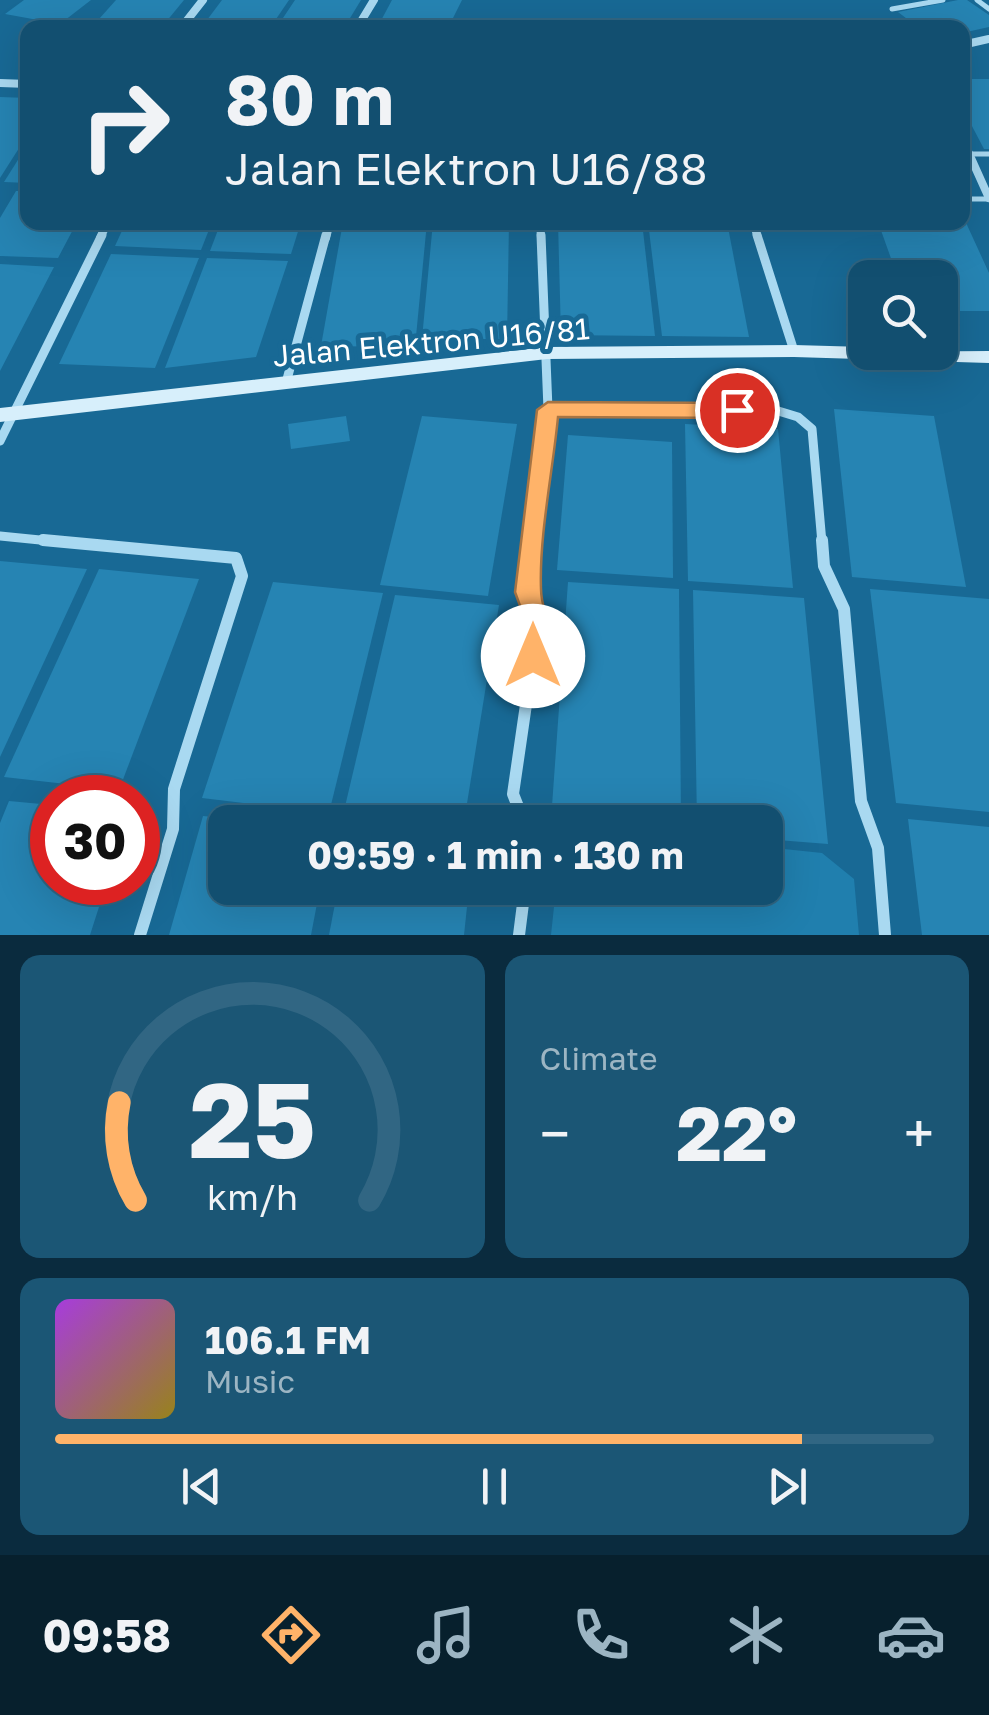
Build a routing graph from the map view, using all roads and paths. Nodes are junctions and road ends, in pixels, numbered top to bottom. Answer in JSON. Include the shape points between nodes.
{"nodes":[{"id":1,"x":942,"y":0,"type":"edge"},
{"id":2,"x":977,"y":0,"type":"edge"},
{"id":3,"x":989,"y":8,"type":"edge"},
{"id":4,"x":892,"y":10,"type":"dead end"},
{"id":5,"x":970,"y":154,"type":"joint"},
{"id":6,"x":989,"y":154,"type":"edge"},
{"id":7,"x":989,"y":199,"type":"edge"},
{"id":8,"x":104,"y":230,"type":"edge"},
{"id":9,"x":328,"y":230,"type":"edge"},
{"id":10,"x":540,"y":230,"type":"edge"},
{"id":11,"x":756,"y":230,"type":"edge"},
{"id":12,"x":794,"y":351,"type":"junction"},
{"id":13,"x":547,"y":353,"type":"junction"},
{"id":14,"x":989,"y":358,"type":"edge"},
{"id":15,"x":286,"y":382,"type":"junction"},
{"id":16,"x":548,"y":410,"type":"junction"},
{"id":17,"x":5,"y":416,"type":"edge"},
{"id":18,"x":0,"y":441,"type":"edge"},
{"id":19,"x":0,"y":536,"type":"edge"},
{"id":20,"x":517,"y":805,"type":"edge"},
{"id":21,"x":522,"y":905,"type":"edge"},
{"id":22,"x":140,"y":935,"type":"edge"},
{"id":23,"x":519,"y":935,"type":"edge"},
{"id":24,"x":886,"y":935,"type":"edge"}],
"edges":[{"from":1,"to":4,"type":"lane"},
{"from":2,"to":3,"type":"lane"},
{"from":5,"to":6,"type":"lane"},
{"from":5,"to":7,"type":"street"},
{"from":8,"to":17,"type":"street"},
{"from":9,"to":15,"type":"street"},
{"from":10,"to":13,"type":"street"},
{"from":11,"to":12,"type":"street"},
{"from":12,"to":13,"type":"street","name":"Jalan Elektron U16/81"},
{"from":12,"to":14,"type":"street","name":"Jalan Elektron U16/81"},
{"from":13,"to":15,"type":"street","name":"Jalan Elektron U16/81"},
{"from":13,"to":16,"type":"street"},
{"from":15,"to":17,"type":"street","name":"Jalan Elektron U16/81"},
{"from":16,"to":20,"type":"street","via":[[528,592],[538,622],[513,794]]},
{"from":16,"to":24,"type":"street","via":[[775,410],[812,430],[824,566],[844,608],[861,801],[878,848]]},
{"from":17,"to":18,"type":"street"},
{"from":19,"to":22,"type":"street","via":[[236,558],[242,576],[174,790],[172,829]]},
{"from":21,"to":23,"type":"street"}]}
